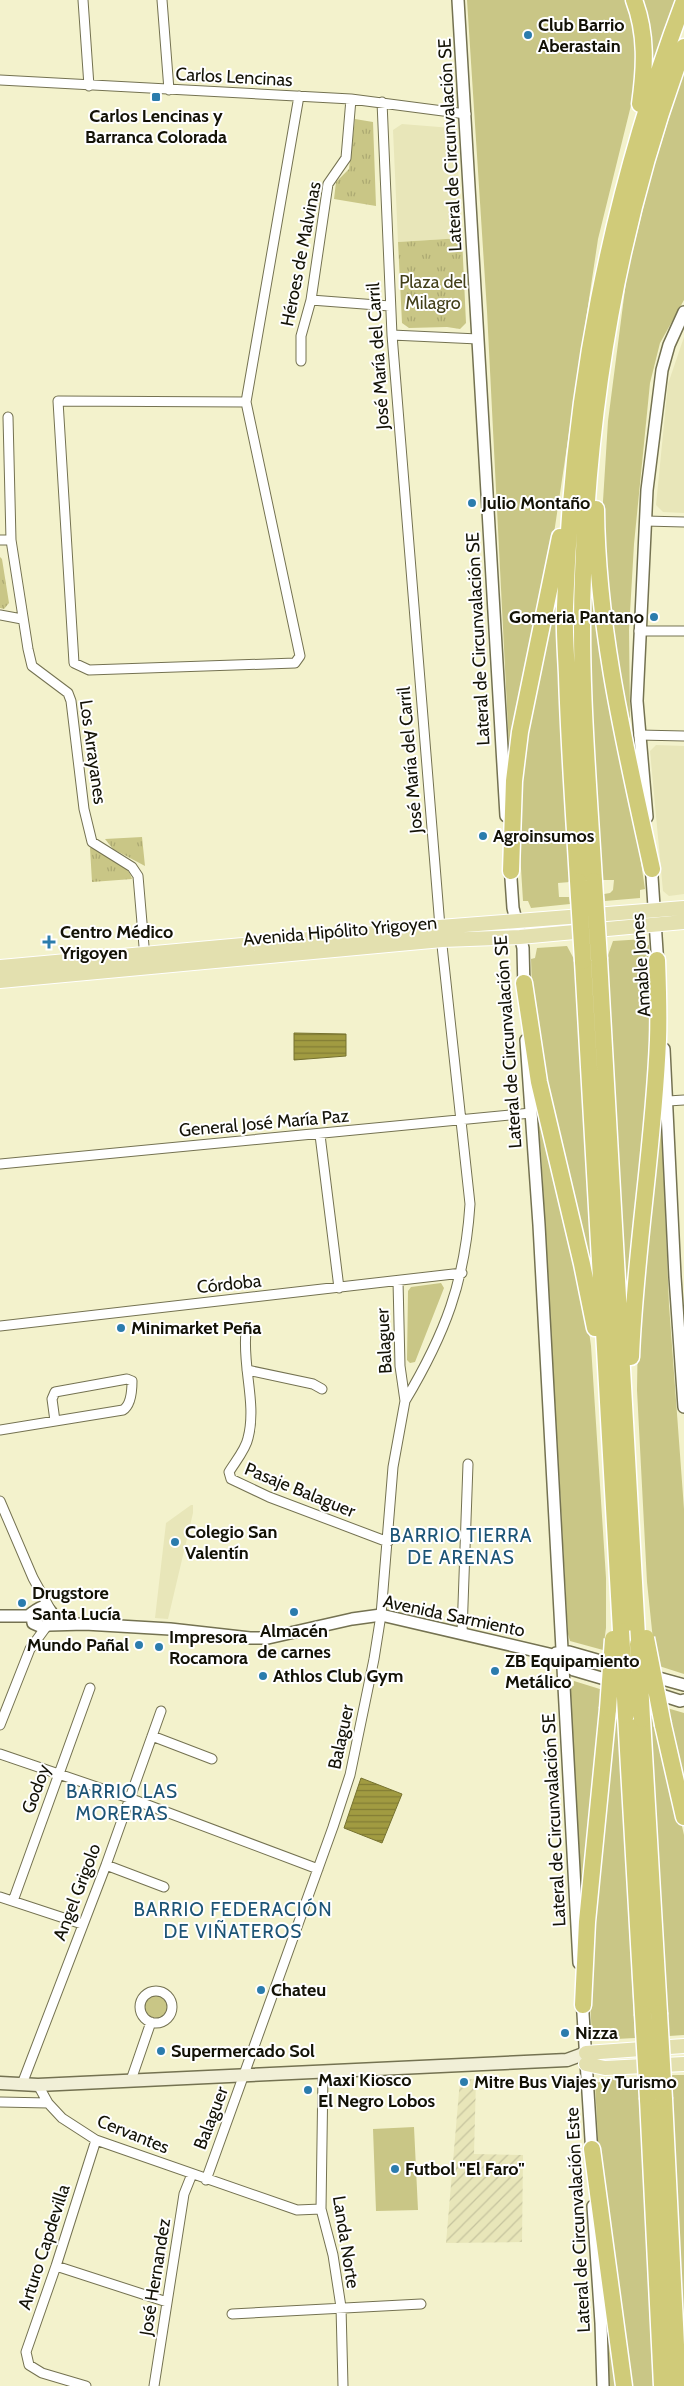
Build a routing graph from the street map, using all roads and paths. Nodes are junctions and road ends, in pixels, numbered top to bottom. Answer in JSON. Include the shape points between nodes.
{"nodes":[{"id":1,"x":83,"y":0,"type":"edge"},
{"id":2,"x":162,"y":0,"type":"edge"},
{"id":3,"x":458,"y":0,"type":"edge"},
{"id":4,"x":634,"y":0,"type":"edge"},
{"id":5,"x":684,"y":1,"type":"edge"},
{"id":6,"x":684,"y":47,"type":"edge"},
{"id":7,"x":0,"y":80,"type":"edge"},
{"id":8,"x":89,"y":86,"type":"junction"},
{"id":9,"x":169,"y":90,"type":"junction"},
{"id":10,"x":299,"y":96,"type":"junction"},
{"id":11,"x":351,"y":99,"type":"junction"},
{"id":12,"x":382,"y":102,"type":"junction"},
{"id":13,"x":466,"y":114,"type":"junction"},
{"id":14,"x":621,"y":195,"type":"junction"},
{"id":15,"x":311,"y":300,"type":"junction"},
{"id":16,"x":390,"y":306,"type":"junction"},
{"id":17,"x":684,"y":312,"type":"edge"},
{"id":18,"x":680,"y":327,"type":"edge"},
{"id":19,"x":392,"y":335,"type":"junction"},
{"id":20,"x":478,"y":339,"type":"junction"},
{"id":21,"x":301,"y":361,"type":"dead end"},
{"id":22,"x":600,"y":385,"type":"junction"},
{"id":23,"x":246,"y":402,"type":"junction"},
{"id":24,"x":8,"y":416,"type":"dead end"},
{"id":25,"x":577,"y":431,"type":"junction"},
{"id":26,"x":645,"y":521,"type":"junction"},
{"id":27,"x":684,"y":522,"type":"edge"},
{"id":28,"x":0,"y":540,"type":"edge"},
{"id":29,"x":12,"y":540,"type":"junction"},
{"id":30,"x":0,"y":615,"type":"edge"},
{"id":31,"x":22,"y":620,"type":"junction"},
{"id":32,"x":639,"y":631,"type":"junction"},
{"id":33,"x":684,"y":631,"type":"edge"},
{"id":34,"x":640,"y":735,"type":"junction"},
{"id":35,"x":684,"y":736,"type":"edge"},
{"id":36,"x":652,"y":869,"type":"junction"},
{"id":37,"x":511,"y":871,"type":"junction"},
{"id":38,"x":586,"y":881,"type":"junction"},
{"id":39,"x":684,"y":908,"type":"edge"},
{"id":40,"x":655,"y":918,"type":"junction"},
{"id":41,"x":516,"y":921,"type":"junction"},
{"id":42,"x":684,"y":922,"type":"edge"},
{"id":43,"x":441,"y":933,"type":"junction"},
{"id":44,"x":520,"y":937,"type":"junction"},
{"id":45,"x":591,"y":960,"type":"junction"},
{"id":46,"x":657,"y":960,"type":"junction"},
{"id":47,"x":145,"y":961,"type":"junction"},
{"id":48,"x":0,"y":967,"type":"edge"},
{"id":49,"x":0,"y":980,"type":"edge"},
{"id":50,"x":524,"y":983,"type":"junction"},
{"id":51,"x":684,"y":1100,"type":"edge"},
{"id":52,"x":668,"y":1101,"type":"junction"},
{"id":53,"x":531,"y":1113,"type":"junction"},
{"id":54,"x":461,"y":1119,"type":"junction"},
{"id":55,"x":320,"y":1135,"type":"junction"},
{"id":56,"x":0,"y":1164,"type":"edge"},
{"id":57,"x":462,"y":1273,"type":"junction"},
{"id":58,"x":679,"y":1276,"type":"edge"},
{"id":59,"x":398,"y":1281,"type":"junction"},
{"id":60,"x":339,"y":1288,"type":"junction"},
{"id":61,"x":0,"y":1326,"type":"edge"},
{"id":62,"x":246,"y":1332,"type":"dead end"},
{"id":63,"x":247,"y":1370,"type":"junction"},
{"id":64,"x":322,"y":1389,"type":"dead end"},
{"id":65,"x":405,"y":1401,"type":"junction"},
{"id":66,"x":684,"y":1407,"type":"edge"},
{"id":67,"x":609,"y":1417,"type":"junction"},
{"id":68,"x":55,"y":1421,"type":"junction"},
{"id":69,"x":0,"y":1430,"type":"edge"},
{"id":70,"x":626,"y":1437,"type":"junction"},
{"id":71,"x":468,"y":1464,"type":"dead end"},
{"id":72,"x":0,"y":1501,"type":"edge"},
{"id":73,"x":388,"y":1542,"type":"junction"},
{"id":74,"x":33,"y":1578,"type":"junction"},
{"id":75,"x":50,"y":1610,"type":"junction"},
{"id":76,"x":381,"y":1615,"type":"junction"},
{"id":77,"x":0,"y":1616,"type":"edge"},
{"id":78,"x":38,"y":1620,"type":"junction"},
{"id":79,"x":85,"y":1624,"type":"junction"},
{"id":80,"x":617,"y":1630,"type":"junction"},
{"id":81,"x":462,"y":1633,"type":"junction"},
{"id":82,"x":642,"y":1637,"type":"junction"},
{"id":83,"x":563,"y":1652,"type":"junction"},
{"id":84,"x":549,"y":1654,"type":"junction"},
{"id":85,"x":564,"y":1665,"type":"junction"},
{"id":86,"x":684,"y":1685,"type":"edge"},
{"id":87,"x":90,"y":1688,"type":"dead end"},
{"id":88,"x":684,"y":1700,"type":"edge"},
{"id":89,"x":161,"y":1712,"type":"dead end"},
{"id":90,"x":0,"y":1725,"type":"edge"},
{"id":91,"x":152,"y":1736,"type":"junction"},
{"id":92,"x":0,"y":1754,"type":"edge"},
{"id":93,"x":212,"y":1759,"type":"dead end"},
{"id":94,"x":58,"y":1774,"type":"junction"},
{"id":95,"x":129,"y":1798,"type":"junction"},
{"id":96,"x":684,"y":1817,"type":"edge"},
{"id":97,"x":106,"y":1865,"type":"junction"},
{"id":98,"x":318,"y":1869,"type":"junction"},
{"id":99,"x":164,"y":1887,"type":"dead end"},
{"id":100,"x":0,"y":1897,"type":"edge"},
{"id":101,"x":13,"y":1901,"type":"junction"},
{"id":102,"x":82,"y":1924,"type":"junction"},
{"id":103,"x":583,"y":2005,"type":"junction"},
{"id":104,"x":651,"y":2014,"type":"junction"},
{"id":105,"x":151,"y":2022,"type":"dead end"},
{"id":106,"x":684,"y":2046,"type":"edge"},
{"id":107,"x":586,"y":2058,"type":"junction"},
{"id":108,"x":684,"y":2064,"type":"edge"},
{"id":109,"x":323,"y":2073,"type":"junction"},
{"id":110,"x":245,"y":2075,"type":"junction"},
{"id":111,"x":131,"y":2080,"type":"junction"},
{"id":112,"x":0,"y":2083,"type":"edge"},
{"id":113,"x":22,"y":2084,"type":"junction"},
{"id":114,"x":38,"y":2085,"type":"junction"},
{"id":115,"x":656,"y":2099,"type":"junction"},
{"id":116,"x":0,"y":2102,"type":"edge"},
{"id":117,"x":48,"y":2103,"type":"junction"},
{"id":118,"x":96,"y":2140,"type":"junction"},
{"id":119,"x":592,"y":2149,"type":"junction"},
{"id":120,"x":192,"y":2174,"type":"junction"},
{"id":121,"x":206,"y":2180,"type":"junction"},
{"id":122,"x":321,"y":2210,"type":"junction"},
{"id":123,"x":56,"y":2266,"type":"junction"},
{"id":124,"x":167,"y":2302,"type":"junction"},
{"id":125,"x":421,"y":2304,"type":"dead end"},
{"id":126,"x":341,"y":2307,"type":"junction"},
{"id":127,"x":232,"y":2314,"type":"dead end"},
{"id":128,"x":86,"y":2386,"type":"edge"},
{"id":129,"x":154,"y":2386,"type":"edge"},
{"id":130,"x":343,"y":2386,"type":"edge"},
{"id":131,"x":603,"y":2386,"type":"edge"},
{"id":132,"x":624,"y":2386,"type":"edge"},
{"id":133,"x":662,"y":2386,"type":"edge"},
{"id":134,"x":678,"y":2386,"type":"edge"}],
"edges":[{"from":1,"to":8,"type":"street"},
{"from":2,"to":9,"type":"street"},
{"from":3,"to":13,"type":"street","name":"Lateral de Circunvalación SE"},
{"from":4,"to":14,"type":"highway","via":[[643,34],[643,79]]},
{"from":5,"to":14,"type":"highway","via":[[654,85]]},
{"from":6,"to":22,"type":"highway","via":[[636,202]]},
{"from":7,"to":8,"type":"street","name":"Carlos Lencinas"},
{"from":8,"to":9,"type":"street","name":"Carlos Lencinas"},
{"from":9,"to":10,"type":"street","name":"Carlos Lencinas"},
{"from":10,"to":11,"type":"street","name":"Carlos Lencinas"},
{"from":10,"to":23,"type":"street"},
{"from":11,"to":12,"type":"street","name":"Carlos Lencinas"},
{"from":11,"to":15,"type":"street","name":"Héroes de Malvinas","via":[[346,158],[328,184]]},
{"from":12,"to":13,"type":"street","name":"Carlos Lencinas"},
{"from":12,"to":16,"type":"street","name":"José María del Carril"},
{"from":13,"to":20,"type":"street","name":"Lateral de Circunvalación SE"},
{"from":14,"to":25,"type":"highway","via":[[599,291]]},
{"from":15,"to":16,"type":"street"},
{"from":15,"to":21,"type":"street","name":"Héroes de Malvinas","via":[[301,336]]},
{"from":16,"to":19,"type":"street","name":"José María del Carril"},
{"from":17,"to":18,"type":"street","name":"Amable Jones"},
{"from":18,"to":26,"type":"street","name":"Amable Jones","via":[[665,358],[659,384]]},
{"from":19,"to":20,"type":"street"},
{"from":19,"to":43,"type":"street","name":"José María del Carril"},
{"from":20,"to":37,"type":"street","name":"Lateral de Circunvalación SE"},
{"from":22,"to":36,"type":"highway","via":[[596,506],[601,604]]},
{"from":22,"to":38,"type":"highway","via":[[587,496],[582,599]]},
{"from":23,"to":23,"type":"street","via":[[58,401],[74,663],[89,670],[295,662],[300,656]]},
{"from":24,"to":29,"type":"street","name":"Los Arrayanes"},
{"from":25,"to":37,"type":"highway","via":[[559,545],[520,732],[514,781]]},
{"from":25,"to":38,"type":"highway","via":[[565,610],[568,697]]},
{"from":26,"to":27,"type":"street"},
{"from":26,"to":32,"type":"street","name":"Amable Jones"},
{"from":28,"to":29,"type":"street"},
{"from":29,"to":31,"type":"street","name":"Los Arrayanes"},
{"from":30,"to":31,"type":"street"},
{"from":31,"to":47,"type":"street","name":"Los Arrayanes","via":[[32,666],[68,693],[71,701],[84,809],[92,842],[132,868],[138,876]]},
{"from":32,"to":33,"type":"street"},
{"from":32,"to":34,"type":"street","name":"Amable Jones","via":[[637,701]]},
{"from":34,"to":35,"type":"street"},
{"from":34,"to":36,"type":"street","name":"Amable Jones"},
{"from":36,"to":40,"type":"street","name":"Amable Jones"},
{"from":37,"to":41,"type":"street","name":"Lateral de Circunvalación SE"},
{"from":38,"to":45,"type":"highway","bridge":true},
{"from":39,"to":40,"type":"main road","name":"Avenida Hipólito Yrigoyen"},
{"from":40,"to":41,"type":"main road","name":"Avenida Hipólito Yrigoyen"},
{"from":40,"to":42,"type":"main road","name":"Avenida Hipólito Yrigoyen"},
{"from":40,"to":44,"type":"main road","name":"Avenida Hipólito Yrigoyen"},
{"from":40,"to":46,"type":"street","name":"Amable Jones"},
{"from":41,"to":43,"type":"main road","name":"Avenida Hipólito Yrigoyen"},
{"from":41,"to":44,"type":"street","name":"Lateral de Circunvalación SE"},
{"from":43,"to":44,"type":"main road","name":"Avenida Hipólito Yrigoyen"},
{"from":43,"to":47,"type":"main road","name":"Avenida Hipólito Yrigoyen"},
{"from":43,"to":54,"type":"street","name":"José María del Carril"},
{"from":44,"to":50,"type":"street","name":"Lateral de Circunvalación SE"},
{"from":45,"to":67,"type":"highway"},
{"from":45,"to":70,"type":"highway"},
{"from":46,"to":52,"type":"street","name":"Amable Jones"},
{"from":46,"to":70,"type":"highway","via":[[658,1039],[634,1303]]},
{"from":47,"to":48,"type":"main road","name":"Avenida Hipólito Yrigoyen"},
{"from":47,"to":49,"type":"main road","name":"Avenida Hipólito Yrigoyen"},
{"from":50,"to":53,"type":"street","name":"Lateral de Circunvalación SE"},
{"from":50,"to":67,"type":"highway","via":[[539,1082],[587,1285]]},
{"from":51,"to":52,"type":"street"},
{"from":52,"to":58,"type":"street","name":"Amable Jones"},
{"from":53,"to":54,"type":"street","name":"General José María Paz"},
{"from":53,"to":83,"type":"street","name":"Lateral de Circunvalación SE"},
{"from":54,"to":55,"type":"street","name":"General José María Paz"},
{"from":54,"to":57,"type":"street","name":"José María del Carril","via":[[470,1204]]},
{"from":55,"to":56,"type":"street","name":"General José María Paz"},
{"from":55,"to":60,"type":"street"},
{"from":57,"to":59,"type":"street","name":"Córdoba"},
{"from":57,"to":65,"type":"street","name":"José María del Carril","via":[[449,1318]]},
{"from":58,"to":66,"type":"street","name":"Amable Jones"},
{"from":59,"to":60,"type":"street","name":"Córdoba"},
{"from":59,"to":65,"type":"street","name":"Balaguer","via":[[400,1366]]},
{"from":60,"to":61,"type":"street","name":"Córdoba"},
{"from":62,"to":63,"type":"street","name":"Pasaje Balaguer"},
{"from":63,"to":64,"type":"street","via":[[313,1384]]},
{"from":63,"to":73,"type":"street","name":"Pasaje Balaguer","via":[[248,1438],[229,1472],[231,1479],[269,1497]]},
{"from":65,"to":73,"type":"street","name":"Balaguer","via":[[393,1467]]},
{"from":67,"to":80,"type":"highway"},
{"from":68,"to":68,"type":"street","via":[[52,1399],[55,1392],[127,1378],[132,1381],[128,1407],[123,1410]]},
{"from":68,"to":69,"type":"street"},
{"from":70,"to":82,"type":"highway"},
{"from":71,"to":81,"type":"street"},
{"from":72,"to":74,"type":"street"},
{"from":73,"to":76,"type":"street","name":"Balaguer"},
{"from":74,"to":75,"type":"street"},
{"from":74,"to":78,"type":"street"},
{"from":75,"to":78,"type":"street","via":[[52,1619]]},
{"from":75,"to":78,"type":"street","via":[[40,1607]]},
{"from":75,"to":79,"type":"street","name":"Avenida Sarmiento"},
{"from":76,"to":79,"type":"street","name":"Avenida Sarmiento","via":[[352,1618],[268,1638]]},
{"from":76,"to":81,"type":"street","name":"Avenida Sarmiento"},
{"from":76,"to":98,"type":"street","name":"Balaguer","via":[[350,1775]]},
{"from":77,"to":78,"type":"street","name":"Avenida Sarmiento","via":[[14,1622]]},
{"from":78,"to":79,"type":"street","name":"Avenida Sarmiento"},
{"from":78,"to":90,"type":"street"},
{"from":80,"to":103,"type":"highway","bridge":true,"via":[[587,1922]]},
{"from":80,"to":104,"type":"highway","bridge":true},
{"from":81,"to":84,"type":"street","name":"Avenida Sarmiento"},
{"from":82,"to":96,"type":"highway","bridge":true},
{"from":82,"to":104,"type":"highway","bridge":true},
{"from":83,"to":84,"type":"street","name":"Avenida Sarmiento"},
{"from":83,"to":85,"type":"street","name":"Lateral de Circunvalación SE"},
{"from":83,"to":86,"type":"street","name":"Avenida Sarmiento"},
{"from":84,"to":85,"type":"street","name":"Avenida Sarmiento"},
{"from":85,"to":88,"type":"street","name":"Avenida Sarmiento"},
{"from":85,"to":103,"type":"street","name":"Lateral de Circunvalación SE","via":[[577,1947]]},
{"from":87,"to":94,"type":"street","name":"Godoy"},
{"from":89,"to":91,"type":"street","name":"Angel Grigolo"},
{"from":91,"to":93,"type":"street"},
{"from":91,"to":95,"type":"street","name":"Angel Grigolo"},
{"from":92,"to":94,"type":"street"},
{"from":94,"to":95,"type":"street"},
{"from":94,"to":101,"type":"street","name":"Godoy"},
{"from":95,"to":97,"type":"street","name":"Angel Grigolo"},
{"from":95,"to":98,"type":"street"},
{"from":97,"to":99,"type":"street"},
{"from":97,"to":102,"type":"street","name":"Angel Grigolo"},
{"from":98,"to":110,"type":"street","name":"Balaguer"},
{"from":100,"to":101,"type":"street"},
{"from":101,"to":102,"type":"street"},
{"from":102,"to":113,"type":"street","name":"Angel Grigolo"},
{"from":103,"to":107,"type":"street","name":"Lateral de Circunvalación SE"},
{"from":104,"to":115,"type":"highway","bridge":true},
{"from":105,"to":111,"type":"street"},
{"from":106,"to":107,"type":"main road"},
{"from":107,"to":108,"type":"main road","via":[[606,2068]]},
{"from":107,"to":109,"type":"main road"},
{"from":107,"to":119,"type":"street","name":"Lateral de Circunvalación Este"},
{"from":109,"to":110,"type":"main road"},
{"from":109,"to":122,"type":"street","name":"Landa Norte"},
{"from":110,"to":111,"type":"main road"},
{"from":110,"to":121,"type":"street","name":"Balaguer"},
{"from":111,"to":114,"type":"main road"},
{"from":112,"to":113,"type":"main road"},
{"from":113,"to":114,"type":"main road"},
{"from":114,"to":117,"type":"street","name":"Cervantes"},
{"from":115,"to":133,"type":"highway"},
{"from":115,"to":134,"type":"highway"},
{"from":116,"to":117,"type":"street"},
{"from":117,"to":118,"type":"street","name":"Cervantes","via":[[62,2118]]},
{"from":118,"to":120,"type":"street","name":"Cervantes"},
{"from":118,"to":123,"type":"street","name":"Arturo Capdevilla"},
{"from":119,"to":131,"type":"street","name":"Lateral de Circunvalación Este"},
{"from":119,"to":132,"type":"highway"},
{"from":120,"to":121,"type":"street","name":"Cervantes"},
{"from":120,"to":124,"type":"street","name":"José Hernandez","via":[[184,2194]]},
{"from":121,"to":122,"type":"street","name":"Cervantes","via":[[297,2210]]},
{"from":122,"to":126,"type":"street","name":"Landa Norte","via":[[333,2255]]},
{"from":123,"to":124,"type":"street"},
{"from":123,"to":128,"type":"street","name":"Arturo Capdevilla","via":[[26,2352],[29,2365],[42,2373]]},
{"from":124,"to":129,"type":"street","name":"José Hernandez"},
{"from":125,"to":126,"type":"street"},
{"from":126,"to":127,"type":"street"},
{"from":126,"to":130,"type":"street","name":"Landa Norte"}]}
